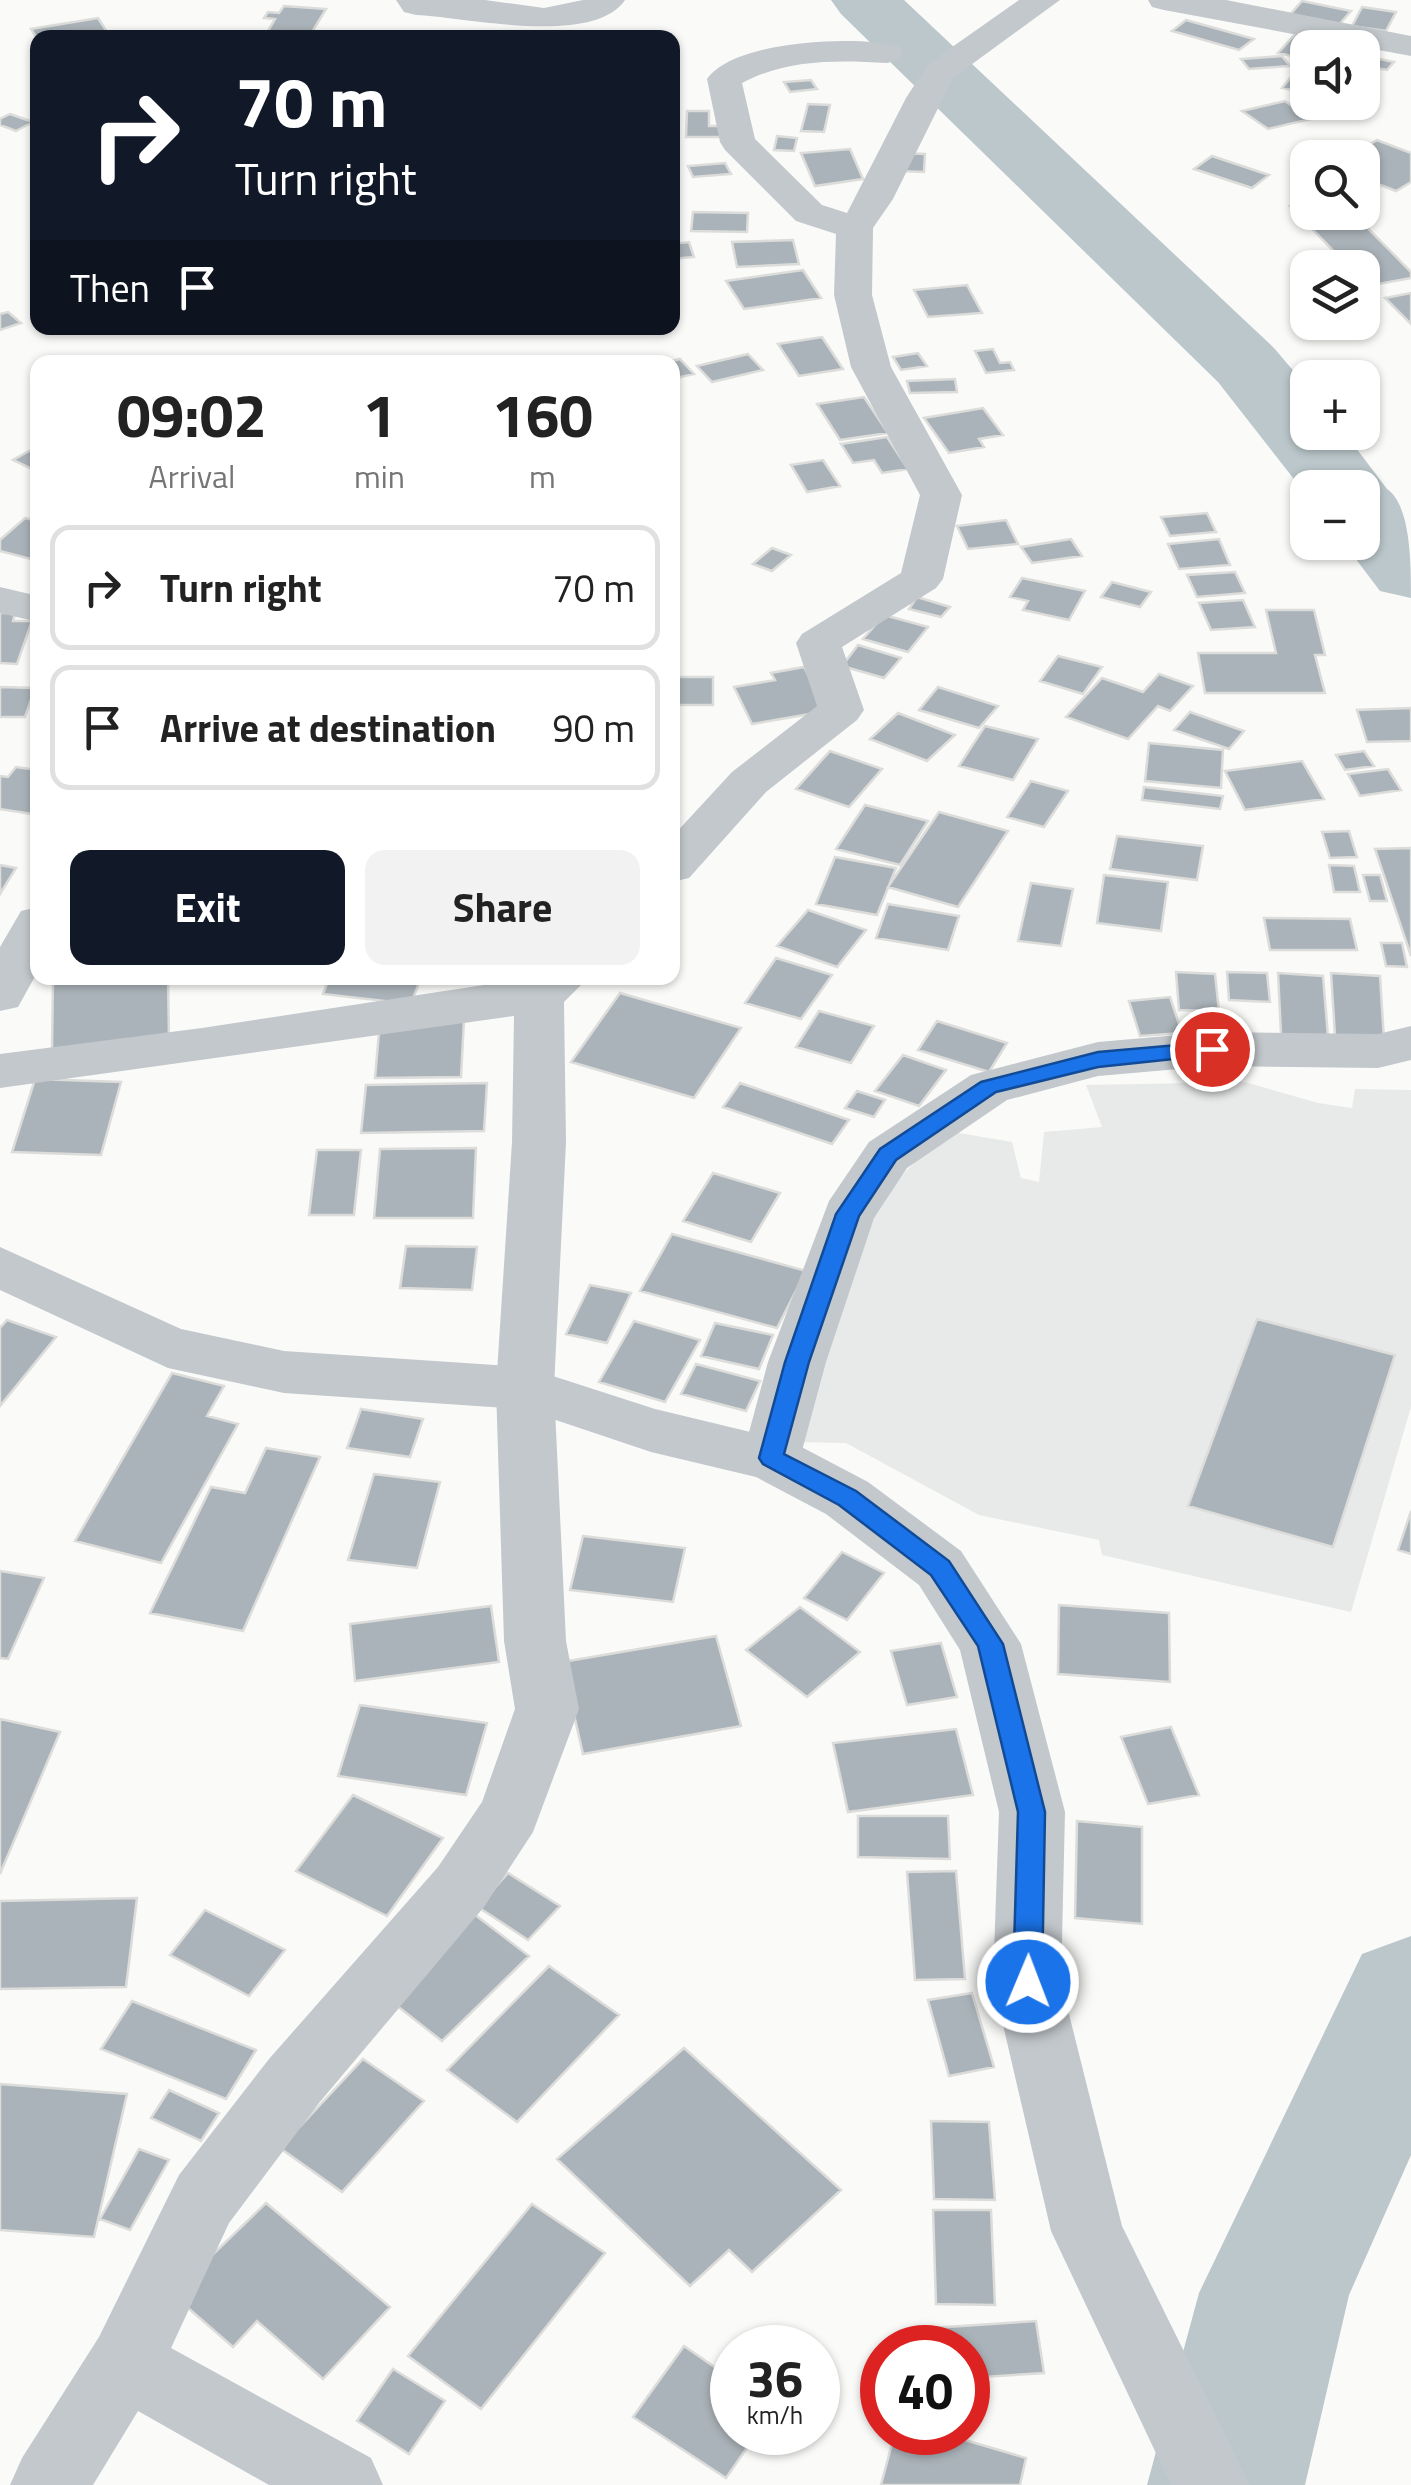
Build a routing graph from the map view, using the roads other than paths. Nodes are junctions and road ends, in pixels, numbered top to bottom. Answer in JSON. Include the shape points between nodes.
{"nodes":[{"id":1,"x":412,"y":0,"type":"edge"},
{"id":2,"x":609,"y":0,"type":"edge"},
{"id":3,"x":1044,"y":0,"type":"edge"},
{"id":4,"x":1164,"y":0,"type":"edge"},
{"id":5,"x":1411,"y":46,"type":"edge"},
{"id":6,"x":923,"y":98,"type":"junction"},
{"id":7,"x":855,"y":228,"type":"junction"},
{"id":8,"x":0,"y":600,"type":"edge"},
{"id":9,"x":30,"y":607,"type":"edge"},
{"id":10,"x":680,"y":858,"type":"edge"},
{"id":11,"x":30,"y":937,"type":"edge"},
{"id":12,"x":551,"y":987,"type":"edge"},
{"id":13,"x":0,"y":995,"type":"edge"},
{"id":14,"x":1411,"y":1043,"type":"edge"},
{"id":15,"x":0,"y":1071,"type":"edge"},
{"id":16,"x":0,"y":1268,"type":"edge"},
{"id":17,"x":525,"y":1388,"type":"junction"},
{"id":18,"x":771,"y":1458,"type":"junction"},
{"id":19,"x":126,"y":2363,"type":"junction"},
{"id":20,"x":48,"y":2485,"type":"edge"},
{"id":21,"x":344,"y":2485,"type":"edge"},
{"id":22,"x":1211,"y":2485,"type":"edge"}],
"edges":[{"from":1,"to":2,"type":"street","via":[[416,6],[550,20]]},
{"from":3,"to":6,"type":"street","via":[[940,71]]},
{"from":4,"to":5,"type":"street"},
{"from":6,"to":7,"type":"street"},
{"from":6,"to":7,"type":"street","via":[[875,52],[778,58],[724,78],[738,142],[808,213]]},
{"from":7,"to":10,"type":"street","via":[[853,294],[871,367],[941,495],[921,579],[818,643],[841,710],[749,782]]},
{"from":8,"to":9,"type":"street"},
{"from":11,"to":13,"type":"street"},
{"from":12,"to":15,"type":"street","via":[[95,1062]]},
{"from":12,"to":17,"type":"street"},
{"from":14,"to":18,"type":"street","via":[[1378,1051],[1212,1049],[1098,1060],[989,1087],[888,1155],[848,1214]]},
{"from":16,"to":17,"type":"street","via":[[168,1347],[284,1372]]},
{"from":17,"to":18,"type":"street","via":[[651,1430]]},
{"from":17,"to":19,"type":"street","via":[[535,1641],[548,1709],[510,1813],[461,1887],[294,2081],[204,2198]]},
{"from":18,"to":22,"type":"street","via":[[847,1498],[940,1568],[990,1644],[1032,1812],[1028,1982],[1086,2231]]},
{"from":19,"to":20,"type":"street"},
{"from":19,"to":21,"type":"street"}]}
